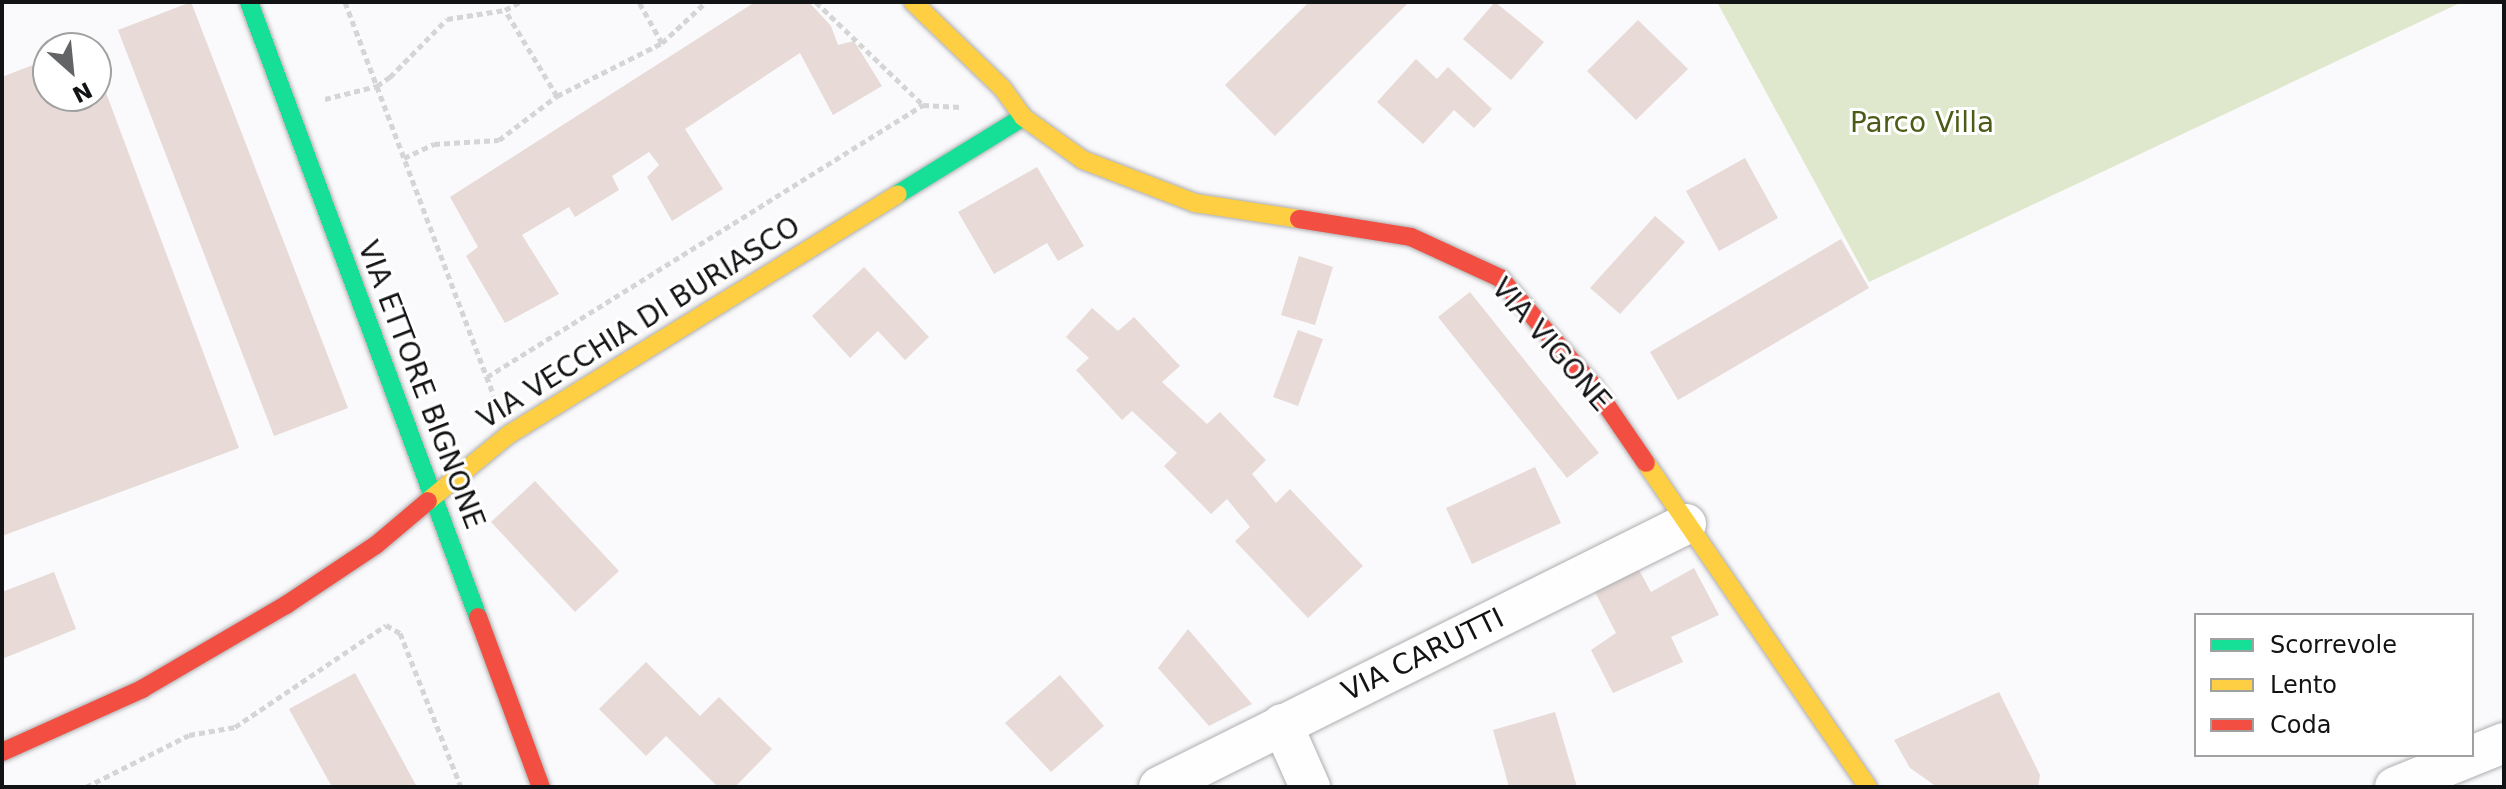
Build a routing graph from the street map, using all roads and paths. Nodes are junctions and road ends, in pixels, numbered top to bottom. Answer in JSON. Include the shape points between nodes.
{"nodes":[{"id":1,"x":249,"y":2,"type":"edge"},
{"id":2,"x":345,"y":2,"type":"edge"},
{"id":3,"x":520,"y":2,"type":"edge"},
{"id":4,"x":639,"y":2,"type":"edge"},
{"id":5,"x":706,"y":2,"type":"edge"},
{"id":6,"x":816,"y":2,"type":"edge"},
{"id":7,"x":913,"y":2,"type":"edge"},
{"id":8,"x":505,"y":10,"type":"junction"},
{"id":9,"x":662,"y":43,"type":"junction"},
{"id":10,"x":377,"y":86,"type":"junction"},
{"id":11,"x":1003,"y":89,"type":"junction"},
{"id":12,"x":557,"y":96,"type":"junction"},
{"id":13,"x":923,"y":105,"type":"junction"},
{"id":14,"x":288,"y":109,"type":"junction"},
{"id":15,"x":1023,"y":117,"type":"junction"},
{"id":16,"x":404,"y":158,"type":"junction"},
{"id":17,"x":487,"y":377,"type":"junction"},
{"id":18,"x":508,"y":435,"type":"junction"},
{"id":19,"x":433,"y":496,"type":"junction"},
{"id":20,"x":1686,"y":524,"type":"junction"},
{"id":21,"x":1282,"y":724,"type":"junction"},
{"id":22,"x":2504,"y":743,"type":"edge"},
{"id":23,"x":2,"y":752,"type":"edge"},
{"id":24,"x":2474,"y":755,"type":"edge"},
{"id":25,"x":2469,"y":757,"type":"edge"},
{"id":26,"x":86,"y":787,"type":"edge"},
{"id":27,"x":461,"y":787,"type":"edge"},
{"id":28,"x":541,"y":787,"type":"edge"},
{"id":29,"x":1159,"y":787,"type":"edge"},
{"id":30,"x":1310,"y":787,"type":"edge"},
{"id":31,"x":1868,"y":787,"type":"edge"},
{"id":32,"x":2395,"y":787,"type":"edge"}],
"edges":[{"from":1,"to":14,"type":"street","name":"VIA ETTORE BIGNONE"},
{"from":2,"to":10,"type":"path"},
{"from":3,"to":8,"type":"path"},
{"from":4,"to":9,"type":"path"},
{"from":5,"to":9,"type":"path"},
{"from":6,"to":13,"type":"path"},
{"from":7,"to":11,"type":"street","name":"VIA VIGONE"},
{"from":8,"to":10,"type":"path","via":[[447,19]]},
{"from":8,"to":12,"type":"path"},
{"from":9,"to":12,"type":"path"},
{"from":10,"to":14,"type":"path"},
{"from":10,"to":16,"type":"path"},
{"from":11,"to":13,"type":"path","via":[[972,107]]},
{"from":11,"to":15,"type":"street","name":"VIA VIGONE"},
{"from":12,"to":16,"type":"path","via":[[499,140],[434,144]]},
{"from":13,"to":17,"type":"path"},
{"from":14,"to":19,"type":"street","name":"VIA ETTORE BIGNONE"},
{"from":15,"to":18,"type":"street","name":"VIA VECCHIA DI BURIASCO"},
{"from":15,"to":20,"type":"street","name":"VIA VIGONE","via":[[1083,160],[1195,203],[1411,237],[1500,278],[1594,387]]},
{"from":16,"to":17,"type":"path"},
{"from":17,"to":18,"type":"path"},
{"from":18,"to":19,"type":"street","name":"VIA VECCHIA DI BURIASCO"},
{"from":19,"to":23,"type":"street","name":"VIA VECCHIA DI BURIASCO","via":[[376,545],[214,650],[73,723]]},
{"from":19,"to":28,"type":"street","name":"VIA ETTORE BIGNONE"},
{"from":20,"to":21,"type":"street","name":"VIA CARUTTI"},
{"from":20,"to":31,"type":"street","name":"VIA VIGONE"},
{"from":21,"to":29,"type":"street","name":"VIA CARUTTI"},
{"from":21,"to":30,"type":"street"},
{"from":22,"to":24,"type":"street"},
{"from":25,"to":32,"type":"street"},
{"from":26,"to":27,"type":"path","via":[[189,735],[235,727],[386,625],[400,633]]}]}
